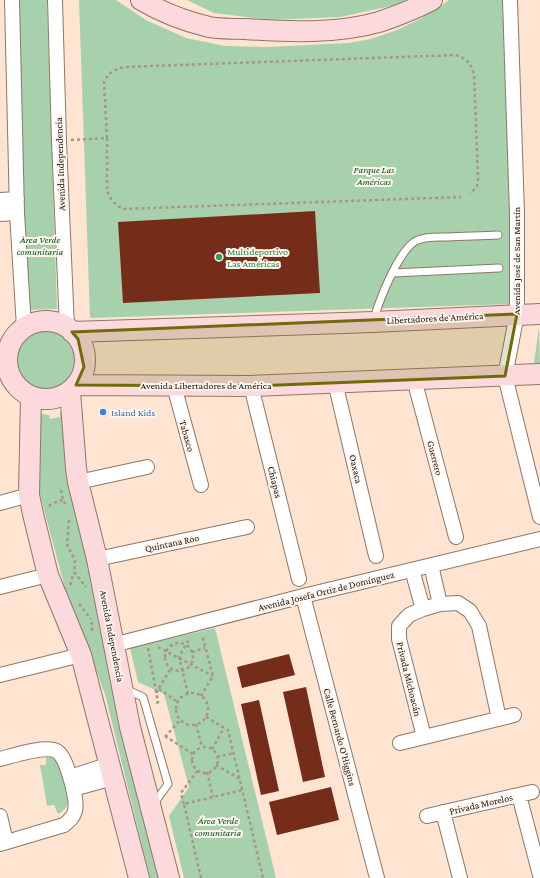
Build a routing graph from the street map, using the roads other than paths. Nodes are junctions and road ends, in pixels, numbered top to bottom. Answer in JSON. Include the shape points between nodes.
{"nodes":[{"id":1,"x":12,"y":0,"type":"edge"},
{"id":2,"x":55,"y":0,"type":"edge"},
{"id":3,"x":141,"y":0,"type":"edge"},
{"id":4,"x":432,"y":0,"type":"edge"},
{"id":5,"x":510,"y":0,"type":"edge"},
{"id":6,"x":0,"y":200,"type":"edge"},
{"id":7,"x":17,"y":206,"type":"junction"},
{"id":8,"x":0,"y":214,"type":"edge"},
{"id":9,"x":498,"y":235,"type":"dead end"},
{"id":10,"x":499,"y":268,"type":"dead end"},
{"id":11,"x":393,"y":273,"type":"junction"},
{"id":12,"x":517,"y":314,"type":"junction"},
{"id":13,"x":540,"y":314,"type":"edge"},
{"id":14,"x":373,"y":322,"type":"junction"},
{"id":15,"x":70,"y":330,"type":"junction"},
{"id":16,"x":14,"y":331,"type":"edge"},
{"id":17,"x":540,"y":374,"type":"edge"},
{"id":18,"x":505,"y":376,"type":"junction"},
{"id":19,"x":414,"y":379,"type":"junction"},
{"id":20,"x":335,"y":382,"type":"junction"},
{"id":21,"x":174,"y":386,"type":"junction"},
{"id":22,"x":251,"y":386,"type":"junction"},
{"id":23,"x":73,"y":388,"type":"junction"},
{"id":24,"x":0,"y":390,"type":"edge"},
{"id":25,"x":25,"y":393,"type":"junction"},
{"id":26,"x":147,"y":467,"type":"dead end"},
{"id":27,"x":78,"y":482,"type":"junction"},
{"id":28,"x":202,"y":485,"type":"dead end"},
{"id":29,"x":29,"y":495,"type":"junction"},
{"id":30,"x":0,"y":503,"type":"edge"},
{"id":31,"x":540,"y":517,"type":"edge"},
{"id":32,"x":247,"y":526,"type":"dead end"},
{"id":33,"x":456,"y":537,"type":"dead end"},
{"id":34,"x":540,"y":539,"type":"edge"},
{"id":35,"x":376,"y":556,"type":"dead end"},
{"id":36,"x":97,"y":559,"type":"junction"},
{"id":37,"x":431,"y":565,"type":"junction"},
{"id":38,"x":412,"y":570,"type":"junction"},
{"id":39,"x":48,"y":575,"type":"junction"},
{"id":40,"x":299,"y":579,"type":"dead end"},
{"id":41,"x":0,"y":587,"type":"edge"},
{"id":42,"x":303,"y":596,"type":"junction"},
{"id":43,"x":440,"y":604,"type":"junction"},
{"id":44,"x":424,"y":609,"type":"junction"},
{"id":45,"x":113,"y":645,"type":"junction"},
{"id":46,"x":81,"y":655,"type":"junction"},
{"id":47,"x":0,"y":675,"type":"edge"},
{"id":48,"x":121,"y":687,"type":"junction"},
{"id":49,"x":514,"y":715,"type":"dead end"},
{"id":50,"x":499,"y":719,"type":"junction"},
{"id":51,"x":424,"y":737,"type":"junction"},
{"id":52,"x":400,"y":743,"type":"dead end"},
{"id":53,"x":0,"y":759,"type":"edge"},
{"id":54,"x":112,"y":771,"type":"junction"},
{"id":55,"x":72,"y":783,"type":"junction"},
{"id":56,"x":152,"y":807,"type":"junction"},
{"id":57,"x":443,"y":812,"type":"junction"},
{"id":58,"x":0,"y":816,"type":"edge"},
{"id":59,"x":427,"y":816,"type":"dead end"},
{"id":60,"x":3,"y":843,"type":"edge"},
{"id":61,"x":540,"y":875,"type":"edge"},
{"id":62,"x":140,"y":878,"type":"edge"},
{"id":63,"x":169,"y":878,"type":"edge"},
{"id":64,"x":377,"y":878,"type":"edge"},
{"id":65,"x":460,"y":878,"type":"edge"}],
"edges":[{"from":1,"to":7,"type":"street"},
{"from":2,"to":15,"type":"street","name":"Avenida Independencia","via":[[59,141]]},
{"from":3,"to":4,"type":"main road","via":[[161,12],[184,21],[211,27],[279,31],[343,29],[378,22],[409,12]]},
{"from":5,"to":12,"type":"street","name":"Avenida José de San Martín","via":[[517,214]]},
{"from":6,"to":7,"type":"street"},
{"from":7,"to":8,"type":"street"},
{"from":7,"to":16,"type":"street"},
{"from":9,"to":11,"type":"lane","via":[[416,240],[401,256]]},
{"from":10,"to":11,"type":"lane"},
{"from":11,"to":14,"type":"lane"},
{"from":12,"to":13,"type":"main road","name":"Libertadores de América"},
{"from":12,"to":14,"type":"main road","name":"Libertadores de América"},
{"from":12,"to":18,"type":"street","name":"Avenida José de San Martín"},
{"from":14,"to":15,"type":"main road","name":"Libertadores de América"},
{"from":15,"to":16,"type":"main road","via":[[46,321]]},
{"from":15,"to":23,"type":"main road","via":[[83,348],[84,358],[81,377]]},
{"from":16,"to":25,"type":"main road","via":[[8,348],[9,375]]},
{"from":17,"to":18,"type":"main road"},
{"from":18,"to":19,"type":"main road"},
{"from":18,"to":31,"type":"street","name":"Avenida José de San Martín"},
{"from":19,"to":20,"type":"main road"},
{"from":19,"to":33,"type":"street","name":"Guerrero"},
{"from":20,"to":22,"type":"main road","name":"Avenida Libertadores de América"},
{"from":20,"to":35,"type":"street","name":"Oaxaca"},
{"from":21,"to":22,"type":"main road","name":"Avenida Libertadores de América"},
{"from":21,"to":23,"type":"main road","name":"Avenida Libertadores de América"},
{"from":21,"to":28,"type":"street","name":"Tabasco"},
{"from":22,"to":40,"type":"street","name":"Chiapas"},
{"from":23,"to":25,"type":"main road","via":[[58,398],[44,399]]},
{"from":23,"to":27,"type":"main road","name":"Avenida Independencia"},
{"from":24,"to":25,"type":"main road"},
{"from":25,"to":29,"type":"main road"},
{"from":26,"to":27,"type":"street"},
{"from":27,"to":36,"type":"main road","name":"Avenida Independencia"},
{"from":29,"to":30,"type":"street"},
{"from":29,"to":39,"type":"main road"},
{"from":32,"to":36,"type":"street","name":"Quintana Roo"},
{"from":34,"to":37,"type":"street","name":"Avenida Josefa Ortiz de Domínguez"},
{"from":36,"to":45,"type":"main road","name":"Avenida Independencia"},
{"from":37,"to":38,"type":"street","name":"Avenida Josefa Ortiz de Domínguez"},
{"from":37,"to":43,"type":"street"},
{"from":38,"to":42,"type":"street","name":"Avenida Josefa Ortiz de Domínguez"},
{"from":38,"to":44,"type":"street"},
{"from":39,"to":41,"type":"street"},
{"from":39,"to":46,"type":"main road"},
{"from":42,"to":45,"type":"street","name":"Avenida Josefa Ortiz de Domínguez","via":[[143,640]]},
{"from":42,"to":64,"type":"street","name":"Calle Bernardo O'Higgins"},
{"from":43,"to":44,"type":"street","name":"Privada Michoacán"},
{"from":43,"to":50,"type":"street","name":"Privada Michoacán","via":[[458,603],[470,611],[479,626]]},
{"from":44,"to":51,"type":"street","name":"Privada Michoacán","via":[[409,615],[399,626],[399,639]]},
{"from":45,"to":48,"type":"main road","name":"Avenida Independencia"},
{"from":46,"to":47,"type":"street"},
{"from":46,"to":54,"type":"main road"},
{"from":48,"to":56,"type":"main road","name":"Avenida Independencia"},
{"from":48,"to":56,"type":"lane","via":[[143,697],[168,784]]},
{"from":49,"to":50,"type":"street"},
{"from":50,"to":51,"type":"street"},
{"from":51,"to":52,"type":"street"},
{"from":53,"to":55,"type":"street","via":[[48,748],[58,752]]},
{"from":54,"to":55,"type":"street"},
{"from":54,"to":62,"type":"main road"},
{"from":55,"to":60,"type":"street","via":[[75,810],[71,819],[64,825]]},
{"from":56,"to":63,"type":"main road","name":"Avenida Independencia"},
{"from":57,"to":59,"type":"street","name":"Privada Morelos"},
{"from":57,"to":61,"type":"street","name":"Privada Morelos","via":[[526,793]]},
{"from":57,"to":65,"type":"street","name":"Privada Morelos"},
{"from":58,"to":60,"type":"street"}]}
